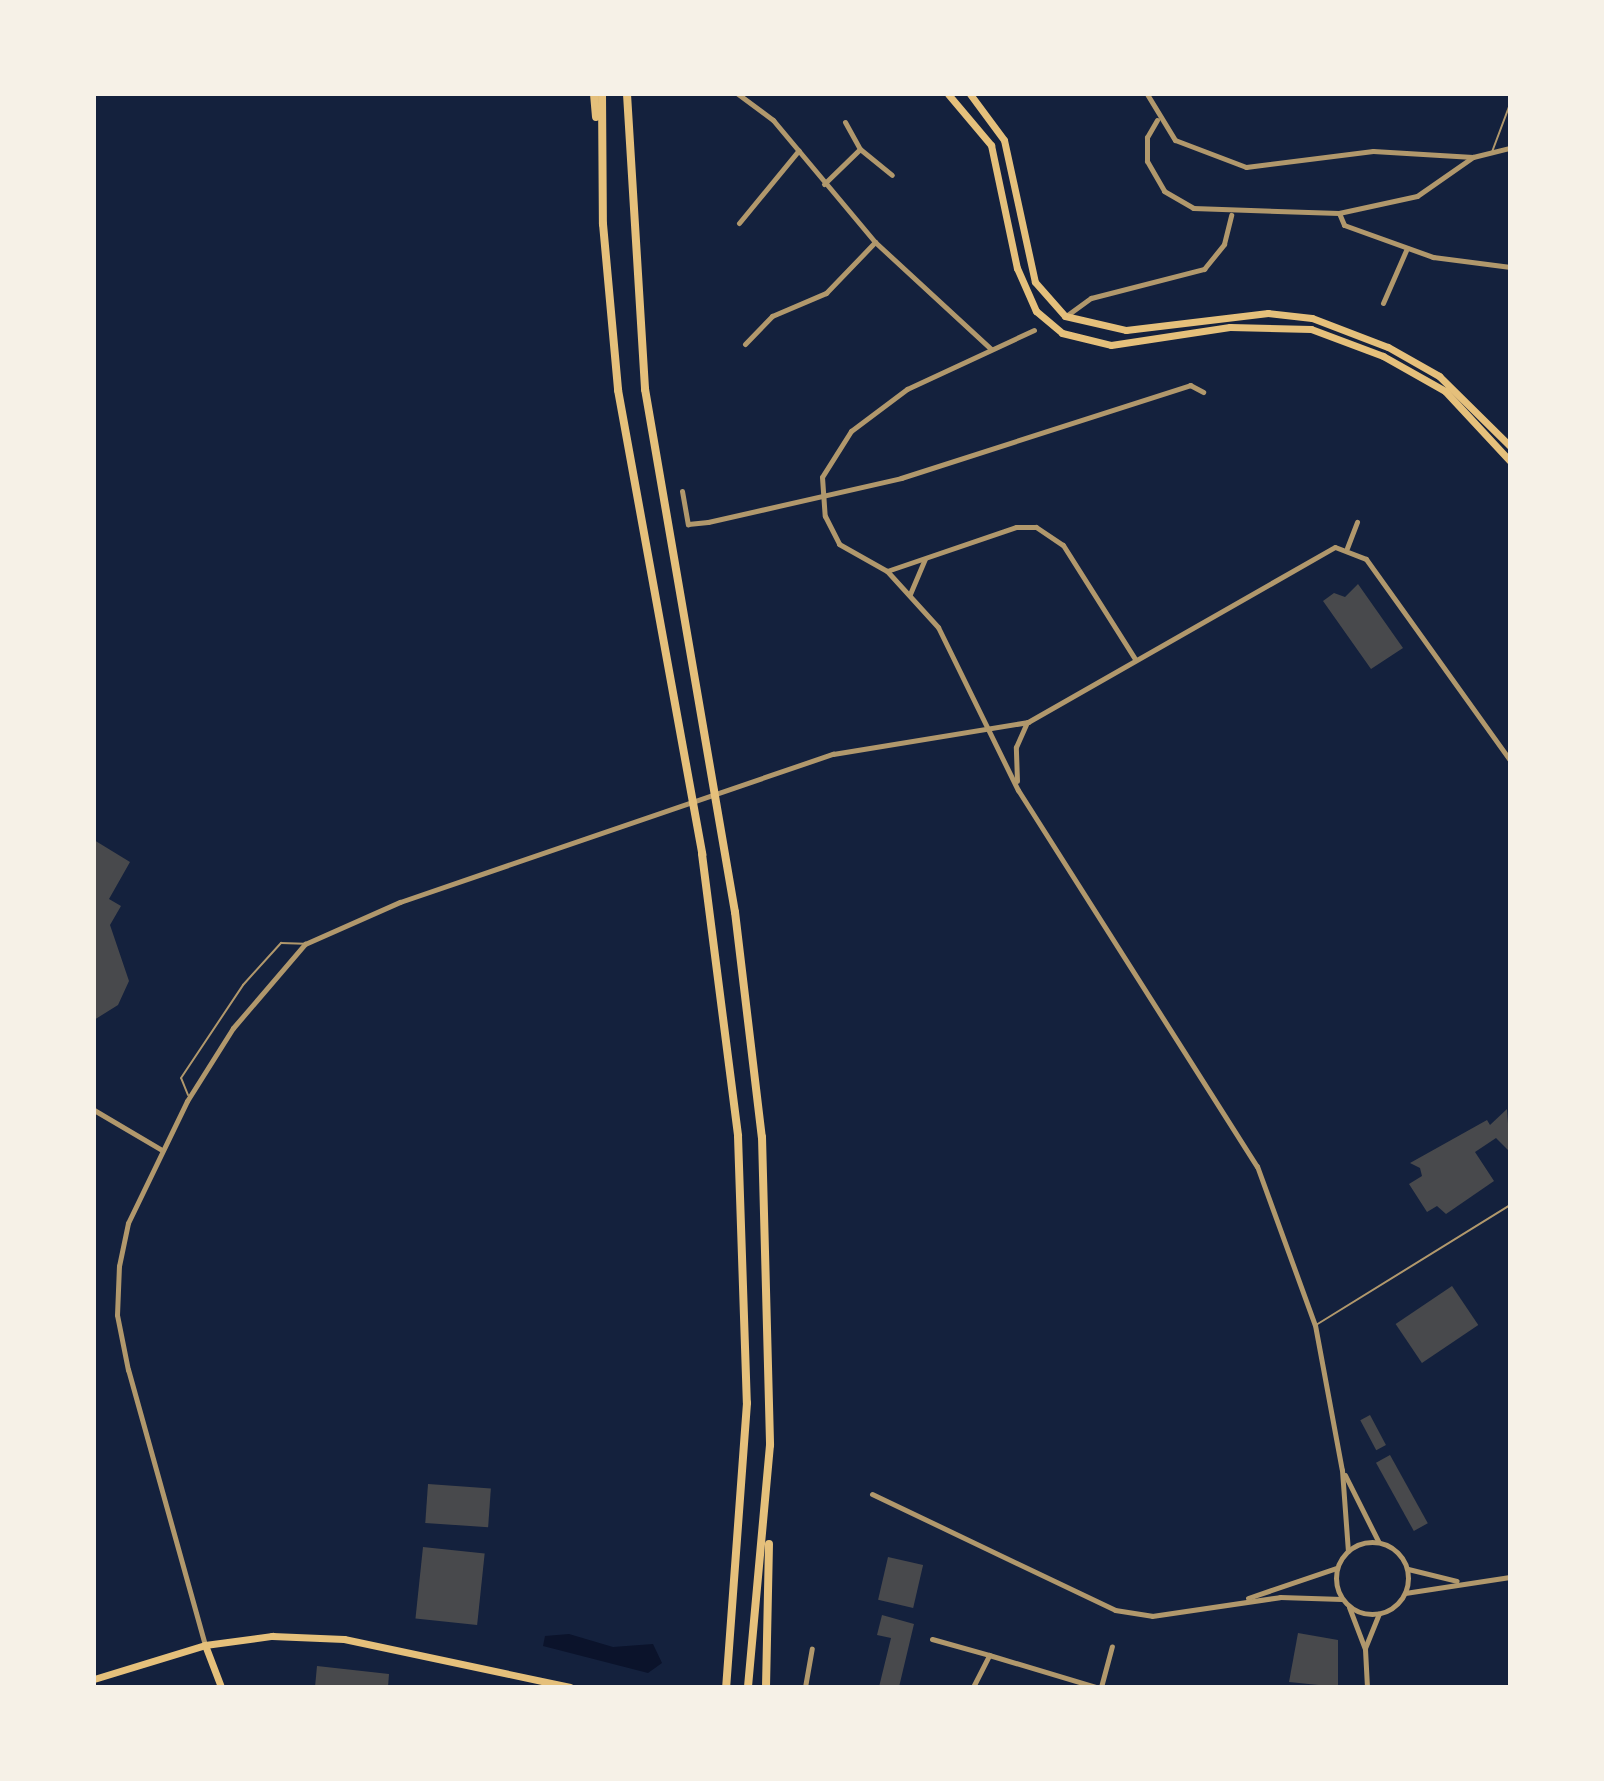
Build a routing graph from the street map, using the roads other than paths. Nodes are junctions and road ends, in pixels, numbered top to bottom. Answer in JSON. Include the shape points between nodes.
{"nodes":[{"id":1,"x":594,"y":94,"type":"edge"},
{"id":2,"x":602,"y":94,"type":"edge"},
{"id":3,"x":627,"y":94,"type":"edge"},
{"id":4,"x":738,"y":94,"type":"edge"},
{"id":5,"x":948,"y":94,"type":"edge"},
{"id":6,"x":970,"y":94,"type":"edge"},
{"id":7,"x":1147,"y":94,"type":"edge"},
{"id":8,"x":1510,"y":104,"type":"edge"},
{"id":9,"x":1157,"y":120,"type":"junction"},
{"id":10,"x":845,"y":122,"type":"dead end"},
{"id":11,"x":600,"y":148,"type":"junction"},
{"id":12,"x":1510,"y":148,"type":"edge"},
{"id":13,"x":860,"y":149,"type":"junction"},
{"id":14,"x":799,"y":150,"type":"junction"},
{"id":15,"x":1492,"y":153,"type":"junction"},
{"id":16,"x":1473,"y":157,"type":"junction"},
{"id":17,"x":892,"y":175,"type":"dead end"},
{"id":18,"x":824,"y":184,"type":"junction"},
{"id":19,"x":1339,"y":213,"type":"junction"},
{"id":20,"x":1231,"y":215,"type":"junction"},
{"id":21,"x":739,"y":223,"type":"dead end"},
{"id":22,"x":875,"y":242,"type":"junction"},
{"id":23,"x":1407,"y":248,"type":"junction"},
{"id":24,"x":1510,"y":267,"type":"edge"},
{"id":25,"x":1383,"y":303,"type":"dead end"},
{"id":26,"x":1065,"y":316,"type":"junction"},
{"id":27,"x":1034,"y":330,"type":"dead end"},
{"id":28,"x":745,"y":344,"type":"dead end"},
{"id":29,"x":991,"y":349,"type":"junction"},
{"id":30,"x":1203,"y":392,"type":"dead end"},
{"id":31,"x":1510,"y":446,"type":"edge"},
{"id":32,"x":1510,"y":461,"type":"edge"},
{"id":33,"x":682,"y":491,"type":"dead end"},
{"id":34,"x":821,"y":495,"type":"junction"},
{"id":35,"x":1357,"y":522,"type":"dead end"},
{"id":36,"x":1347,"y":548,"type":"junction"},
{"id":37,"x":926,"y":558,"type":"junction"},
{"id":38,"x":887,"y":571,"type":"junction"},
{"id":39,"x":910,"y":595,"type":"junction"},
{"id":40,"x":1135,"y":659,"type":"junction"},
{"id":41,"x":1028,"y":722,"type":"junction"},
{"id":42,"x":986,"y":728,"type":"junction"},
{"id":43,"x":1509,"y":756,"type":"edge"},
{"id":44,"x":1018,"y":790,"type":"junction"},
{"id":45,"x":305,"y":944,"type":"junction"},
{"id":46,"x":189,"y":1098,"type":"junction"},
{"id":47,"x":94,"y":1110,"type":"edge"},
{"id":48,"x":162,"y":1150,"type":"junction"},
{"id":49,"x":1510,"y":1205,"type":"edge"},
{"id":50,"x":1315,"y":1325,"type":"junction"},
{"id":51,"x":1342,"y":1470,"type":"junction"},
{"id":52,"x":768,"y":1486,"type":"junction"},
{"id":53,"x":872,"y":1494,"type":"dead end"},
{"id":54,"x":1378,"y":1542,"type":"junction"},
{"id":55,"x":1348,"y":1551,"type":"junction"},
{"id":56,"x":1337,"y":1567,"type":"junction"},
{"id":57,"x":1407,"y":1569,"type":"junction"},
{"id":58,"x":1510,"y":1577,"type":"edge"},
{"id":59,"x":1462,"y":1582,"type":"junction"},
{"id":60,"x":1405,"y":1593,"type":"junction"},
{"id":61,"x":1342,"y":1599,"type":"junction"},
{"id":62,"x":1237,"y":1601,"type":"junction"},
{"id":63,"x":1349,"y":1607,"type":"junction"},
{"id":64,"x":1379,"y":1614,"type":"junction"},
{"id":65,"x":932,"y":1639,"type":"dead end"},
{"id":66,"x":205,"y":1645,"type":"junction"},
{"id":67,"x":1112,"y":1646,"type":"dead end"},
{"id":68,"x":812,"y":1649,"type":"dead end"},
{"id":69,"x":1365,"y":1649,"type":"junction"},
{"id":70,"x":989,"y":1655,"type":"junction"},
{"id":71,"x":94,"y":1679,"type":"edge"},
{"id":72,"x":221,"y":1687,"type":"edge"},
{"id":73,"x":570,"y":1687,"type":"edge"},
{"id":74,"x":726,"y":1687,"type":"edge"},
{"id":75,"x":748,"y":1687,"type":"edge"},
{"id":76,"x":766,"y":1687,"type":"edge"},
{"id":77,"x":805,"y":1687,"type":"edge"},
{"id":78,"x":973,"y":1687,"type":"edge"},
{"id":79,"x":1098,"y":1687,"type":"edge"},
{"id":80,"x":1367,"y":1687,"type":"edge"}],
"edges":[{"from":1,"to":11,"type":"highway"},
{"from":2,"to":11,"type":"highway"},
{"from":3,"to":52,"type":"highway","via":[[629,218],[650,432],[754,1056],[771,1290]]},
{"from":4,"to":14,"type":"street"},
{"from":5,"to":32,"type":"main road","via":[[991,145],[1017,268],[1036,311],[1062,333],[1111,345],[1230,327],[1311,329],[1429,382],[1471,414]]},
{"from":6,"to":26,"type":"main road","via":[[1004,140],[1035,282]]},
{"from":7,"to":9,"type":"street"},
{"from":8,"to":15,"type":"lane"},
{"from":9,"to":16,"type":"street","via":[[1197,152],[1246,167],[1373,151]]},
{"from":9,"to":20,"type":"street","via":[[1146,151],[1155,180],[1193,208]]},
{"from":10,"to":13,"type":"street"},
{"from":11,"to":74,"type":"highway","via":[[618,390],[709,894],[738,1136],[747,1403]]},
{"from":12,"to":15,"type":"street"},
{"from":13,"to":17,"type":"street"},
{"from":13,"to":18,"type":"street"},
{"from":14,"to":18,"type":"street"},
{"from":14,"to":21,"type":"street"},
{"from":15,"to":16,"type":"street"},
{"from":16,"to":19,"type":"street","via":[[1417,196]]},
{"from":18,"to":22,"type":"street"},
{"from":19,"to":20,"type":"street"},
{"from":19,"to":23,"type":"street","via":[[1344,225]]},
{"from":20,"to":26,"type":"street","via":[[1224,244],[1204,269],[1091,298]]},
{"from":22,"to":28,"type":"street","via":[[826,293],[772,316]]},
{"from":22,"to":29,"type":"street"},
{"from":23,"to":24,"type":"street"},
{"from":23,"to":25,"type":"street"},
{"from":26,"to":31,"type":"main road","via":[[1126,330],[1268,313],[1312,318],[1372,339],[1439,376]]},
{"from":27,"to":29,"type":"street"},
{"from":29,"to":34,"type":"street","via":[[907,389],[851,431],[826,464]]},
{"from":30,"to":34,"type":"street","via":[[1190,385],[901,478]]},
{"from":33,"to":34,"type":"street","via":[[688,524]]},
{"from":34,"to":38,"type":"street","via":[[839,544]]},
{"from":35,"to":36,"type":"street"},
{"from":36,"to":40,"type":"street","via":[[1317,552]]},
{"from":36,"to":43,"type":"street","via":[[1378,574]]},
{"from":37,"to":38,"type":"street"},
{"from":37,"to":39,"type":"street"},
{"from":37,"to":40,"type":"street","via":[[1016,527],[1050,533]]},
{"from":38,"to":39,"type":"street"},
{"from":39,"to":42,"type":"street","via":[[955,653]]},
{"from":40,"to":41,"type":"street"},
{"from":41,"to":42,"type":"street"},
{"from":41,"to":44,"type":"street","via":[[1016,747]]},
{"from":42,"to":44,"type":"street"},
{"from":42,"to":45,"type":"street","via":[[849,750],[388,907]]},
{"from":44,"to":50,"type":"street","via":[[1257,1166]]},
{"from":45,"to":46,"type":"street","via":[[233,1028]]},
{"from":45,"to":46,"type":"lane","via":[[281,943],[234,996],[181,1078]]},
{"from":46,"to":48,"type":"street"},
{"from":47,"to":48,"type":"street"},
{"from":48,"to":66,"type":"street","via":[[128,1223],[117,1315]]},
{"from":49,"to":50,"type":"lane"},
{"from":50,"to":51,"type":"street"},
{"from":51,"to":54,"type":"street"},
{"from":51,"to":55,"type":"street"},
{"from":52,"to":75,"type":"highway"},
{"from":52,"to":76,"type":"highway"},
{"from":53,"to":62,"type":"street","via":[[1115,1610],[1152,1616]]},
{"from":54,"to":55,"type":"street"},
{"from":54,"to":57,"type":"street","via":[[1397,1551]]},
{"from":55,"to":56,"type":"street"},
{"from":56,"to":61,"type":"street"},
{"from":56,"to":62,"type":"street"},
{"from":57,"to":59,"type":"street"},
{"from":57,"to":60,"type":"street"},
{"from":58,"to":59,"type":"street"},
{"from":59,"to":60,"type":"street"},
{"from":60,"to":64,"type":"street"},
{"from":61,"to":62,"type":"street"},
{"from":61,"to":63,"type":"street"},
{"from":63,"to":64,"type":"street"},
{"from":63,"to":69,"type":"street"},
{"from":64,"to":69,"type":"street"},
{"from":65,"to":70,"type":"street"},
{"from":66,"to":71,"type":"main road"},
{"from":66,"to":72,"type":"main road"},
{"from":66,"to":73,"type":"main road","via":[[344,1639]]},
{"from":67,"to":79,"type":"street"},
{"from":68,"to":77,"type":"street"},
{"from":69,"to":80,"type":"street"},
{"from":70,"to":78,"type":"street"},
{"from":70,"to":79,"type":"street"}]}
